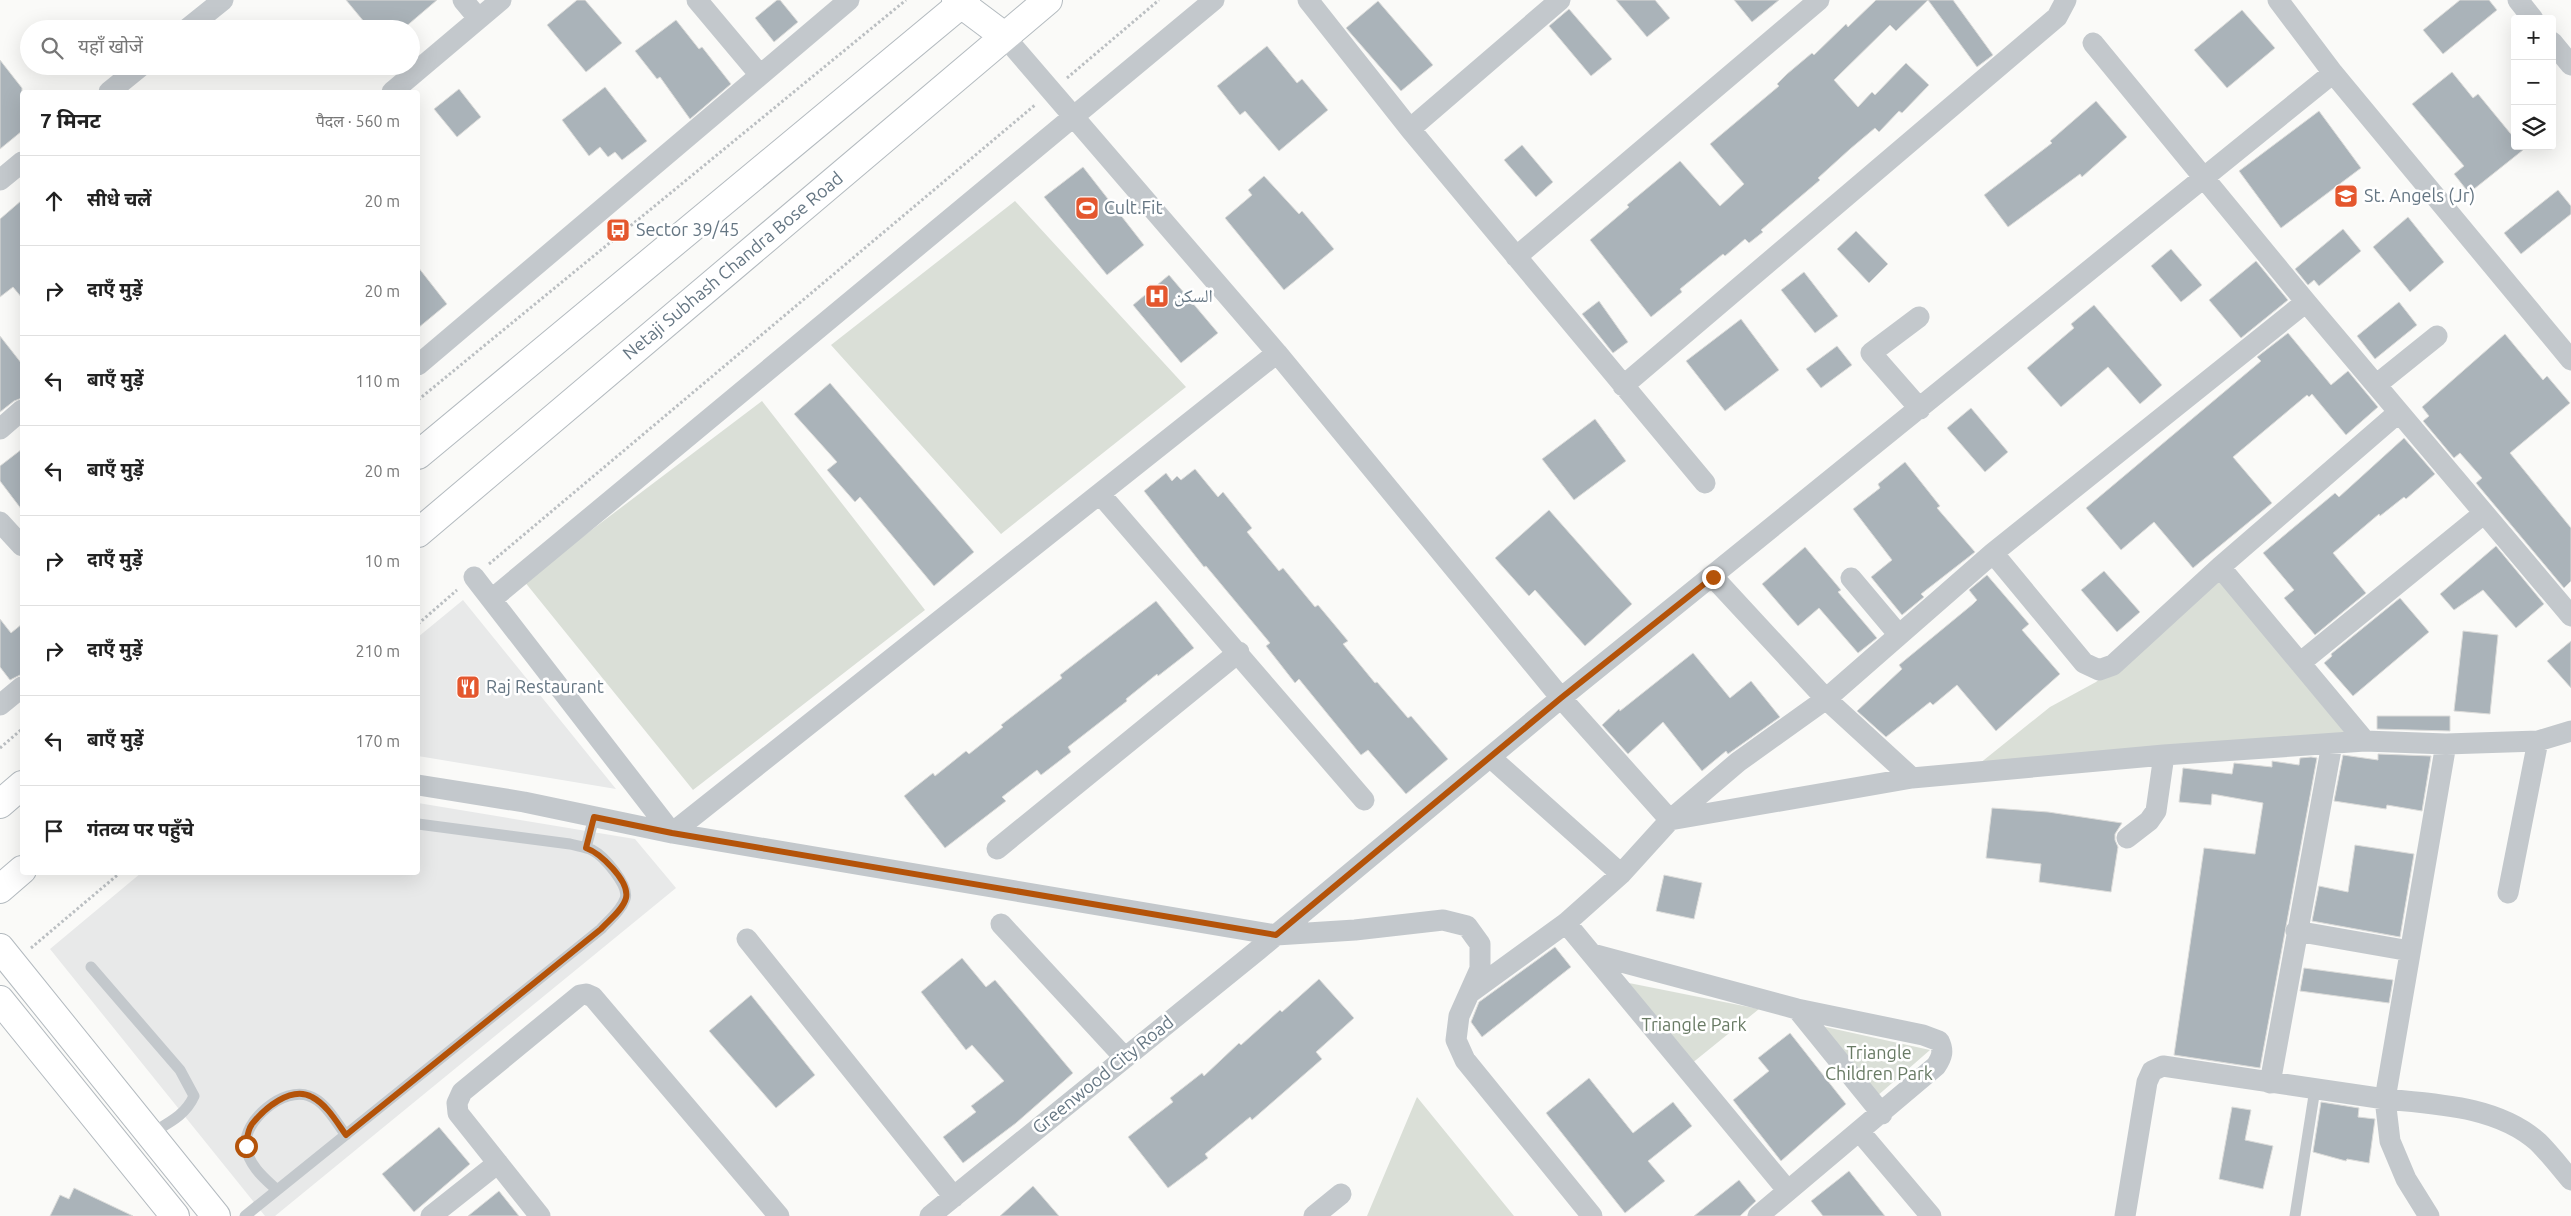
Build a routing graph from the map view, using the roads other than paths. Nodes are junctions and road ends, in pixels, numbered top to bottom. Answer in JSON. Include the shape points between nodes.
{"nodes":[{"id":1,"x":223,"y":0,"type":"edge"},
{"id":2,"x":463,"y":0,"type":"edge"},
{"id":3,"x":501,"y":0,"type":"edge"},
{"id":4,"x":697,"y":0,"type":"edge"},
{"id":5,"x":849,"y":0,"type":"edge"},
{"id":6,"x":1048,"y":0,"type":"edge"},
{"id":7,"x":1214,"y":0,"type":"edge"},
{"id":8,"x":1308,"y":0,"type":"edge"},
{"id":9,"x":1560,"y":0,"type":"edge"},
{"id":10,"x":1820,"y":0,"type":"edge"},
{"id":11,"x":2066,"y":0,"type":"edge"},
{"id":12,"x":2278,"y":0,"type":"edge"},
{"id":13,"x":2518,"y":0,"type":"edge"},
{"id":14,"x":961,"y":2,"type":"edge"},
{"id":15,"x":2531,"y":15,"type":"edge"},
{"id":16,"x":478,"y":18,"type":"junction"},
{"id":17,"x":199,"y":20,"type":"edge"},
{"id":18,"x":1004,"y":36,"type":"junction"},
{"id":19,"x":2092,"y":43,"type":"dead end"},
{"id":20,"x":2556,"y":47,"type":"edge"},
{"id":21,"x":2571,"y":65,"type":"edge"},
{"id":22,"x":420,"y":68,"type":"edge"},
{"id":23,"x":2333,"y":73,"type":"junction"},
{"id":24,"x":130,"y":75,"type":"edge"},
{"id":25,"x":412,"y":75,"type":"edge"},
{"id":26,"x":760,"y":75,"type":"junction"},
{"id":27,"x":111,"y":90,"type":"edge"},
{"id":28,"x":394,"y":90,"type":"edge"},
{"id":29,"x":1074,"y":116,"type":"junction"},
{"id":30,"x":1410,"y":129,"type":"junction"},
{"id":31,"x":20,"y":164,"type":"edge"},
{"id":32,"x":2205,"y":177,"type":"junction"},
{"id":33,"x":0,"y":180,"type":"edge"},
{"id":34,"x":1516,"y":257,"type":"junction"},
{"id":35,"x":2306,"y":302,"type":"junction"},
{"id":36,"x":1919,"y":317,"type":"dead end"},
{"id":37,"x":2437,"y":336,"type":"dead end"},
{"id":38,"x":1277,"y":354,"type":"junction"},
{"id":39,"x":2570,"y":356,"type":"edge"},
{"id":40,"x":420,"y":363,"type":"edge"},
{"id":41,"x":2376,"y":385,"type":"junction"},
{"id":42,"x":1623,"y":386,"type":"junction"},
{"id":43,"x":1920,"y":409,"type":"junction"},
{"id":44,"x":20,"y":412,"type":"edge"},
{"id":45,"x":2399,"y":412,"type":"junction"},
{"id":46,"x":0,"y":429,"type":"edge"},
{"id":47,"x":420,"y":453,"type":"edge"},
{"id":48,"x":1704,"y":483,"type":"dead end"},
{"id":49,"x":1101,"y":495,"type":"junction"},
{"id":50,"x":2483,"y":514,"type":"junction"},
{"id":51,"x":0,"y":522,"type":"edge"},
{"id":52,"x":420,"y":531,"type":"edge"},
{"id":53,"x":20,"y":544,"type":"edge"},
{"id":54,"x":1993,"y":553,"type":"junction"},
{"id":55,"x":2220,"y":567,"type":"junction"},
{"id":56,"x":474,"y":577,"type":"road end"},
{"id":57,"x":1713,"y":577,"type":"junction"},
{"id":58,"x":1851,"y":578,"type":"dead end"},
{"id":59,"x":492,"y":599,"type":"junction"},
{"id":60,"x":2571,"y":616,"type":"edge"},
{"id":61,"x":1899,"y":635,"type":"junction"},
{"id":62,"x":1239,"y":652,"type":"junction"},
{"id":63,"x":2300,"y":663,"type":"junction"},
{"id":64,"x":20,"y":689,"type":"edge"},
{"id":65,"x":1561,"y":698,"type":"junction"},
{"id":66,"x":1826,"y":699,"type":"junction"},
{"id":67,"x":0,"y":705,"type":"edge"},
{"id":68,"x":2571,"y":731,"type":"edge"},
{"id":69,"x":2365,"y":741,"type":"junction"},
{"id":70,"x":2538,"y":741,"type":"junction"},
{"id":71,"x":2332,"y":744,"type":"junction"},
{"id":72,"x":2446,"y":744,"type":"junction"},
{"id":73,"x":2164,"y":755,"type":"junction"},
{"id":74,"x":1490,"y":757,"type":"junction"},
{"id":75,"x":1912,"y":778,"type":"junction"},
{"id":76,"x":420,"y":785,"type":"edge"},
{"id":77,"x":20,"y":787,"type":"edge"},
{"id":78,"x":1364,"y":800,"type":"dead end"},
{"id":79,"x":0,"y":804,"type":"edge"},
{"id":80,"x":594,"y":817,"type":"junction"},
{"id":81,"x":1670,"y":820,"type":"junction"},
{"id":82,"x":420,"y":824,"type":"edge"},
{"id":83,"x":672,"y":833,"type":"junction"},
{"id":84,"x":2127,"y":838,"type":"dead end"},
{"id":85,"x":586,"y":848,"type":"junction"},
{"id":86,"x":997,"y":849,"type":"dead end"},
{"id":87,"x":20,"y":872,"type":"edge"},
{"id":88,"x":1621,"y":874,"type":"junction"},
{"id":89,"x":0,"y":889,"type":"edge"},
{"id":90,"x":2508,"y":893,"type":"dead end"},
{"id":91,"x":1566,"y":923,"type":"junction"},
{"id":92,"x":1001,"y":924,"type":"dead end"},
{"id":93,"x":2296,"y":931,"type":"junction"},
{"id":94,"x":1276,"y":935,"type":"junction"},
{"id":95,"x":747,"y":939,"type":"dead end"},
{"id":96,"x":0,"y":948,"type":"edge"},
{"id":97,"x":2410,"y":951,"type":"junction"},
{"id":98,"x":1592,"y":954,"type":"junction"},
{"id":99,"x":90,"y":967,"type":"dead end"},
{"id":100,"x":1472,"y":992,"type":"junction"},
{"id":101,"x":0,"y":1000,"type":"edge"},
{"id":102,"x":1797,"y":1008,"type":"junction"},
{"id":103,"x":1125,"y":1058,"type":"junction"},
{"id":104,"x":2270,"y":1083,"type":"junction"},
{"id":105,"x":2315,"y":1089,"type":"junction"},
{"id":106,"x":2385,"y":1099,"type":"junction"},
{"id":107,"x":1882,"y":1114,"type":"junction"},
{"id":108,"x":1860,"y":1132,"type":"junction"},
{"id":109,"x":150,"y":1134,"type":"junction"},
{"id":110,"x":346,"y":1135,"type":"junction"},
{"id":111,"x":498,"y":1162,"type":"junction"},
{"id":112,"x":2571,"y":1180,"type":"edge"},
{"id":113,"x":277,"y":1190,"type":"junction"},
{"id":114,"x":1788,"y":1191,"type":"junction"},
{"id":115,"x":1341,"y":1194,"type":"dead end"},
{"id":116,"x":954,"y":1197,"type":"junction"},
{"id":117,"x":175,"y":1216,"type":"edge"},
{"id":118,"x":216,"y":1216,"type":"edge"},
{"id":119,"x":245,"y":1216,"type":"edge"},
{"id":120,"x":431,"y":1216,"type":"edge"},
{"id":121,"x":540,"y":1216,"type":"edge"},
{"id":122,"x":779,"y":1216,"type":"edge"},
{"id":123,"x":930,"y":1216,"type":"edge"},
{"id":124,"x":1314,"y":1216,"type":"edge"},
{"id":125,"x":1592,"y":1216,"type":"edge"},
{"id":126,"x":1758,"y":1216,"type":"edge"},
{"id":127,"x":1931,"y":1216,"type":"edge"},
{"id":128,"x":2126,"y":1216,"type":"edge"},
{"id":129,"x":2295,"y":1216,"type":"edge"},
{"id":130,"x":2429,"y":1216,"type":"edge"}],
"edges":[{"from":1,"to":17,"type":"street"},
{"from":2,"to":16,"type":"street"},
{"from":3,"to":16,"type":"street"},
{"from":4,"to":26,"type":"street"},
{"from":5,"to":26,"type":"street"},
{"from":6,"to":18,"type":"main road","name":"Netaji Subhash Chandra Bose Road"},
{"from":7,"to":29,"type":"street"},
{"from":8,"to":30,"type":"street"},
{"from":9,"to":30,"type":"street"},
{"from":10,"to":34,"type":"street"},
{"from":11,"to":42,"type":"street","via":[[2057,17]]},
{"from":12,"to":23,"type":"street"},
{"from":13,"to":15,"type":"street"},
{"from":14,"to":18,"type":"main road"},
{"from":14,"to":47,"type":"main road"},
{"from":16,"to":22,"type":"street"},
{"from":18,"to":29,"type":"street"},
{"from":18,"to":52,"type":"main road","name":"Netaji Subhash Chandra Bose Road"},
{"from":19,"to":32,"type":"street"},
{"from":20,"to":21,"type":"street"},
{"from":23,"to":32,"type":"street","name":"Greenwood City Road"},
{"from":23,"to":39,"type":"street"},
{"from":24,"to":27,"type":"street"},
{"from":25,"to":28,"type":"street"},
{"from":26,"to":40,"type":"street"},
{"from":29,"to":38,"type":"street"},
{"from":29,"to":59,"type":"street"},
{"from":30,"to":34,"type":"street"},
{"from":31,"to":33,"type":"street"},
{"from":32,"to":35,"type":"street"},
{"from":32,"to":43,"type":"street","name":"Greenwood City Road"},
{"from":34,"to":42,"type":"street"},
{"from":35,"to":41,"type":"street"},
{"from":35,"to":54,"type":"street"},
{"from":36,"to":43,"type":"street","via":[[1872,353]]},
{"from":37,"to":41,"type":"street"},
{"from":38,"to":49,"type":"street"},
{"from":38,"to":65,"type":"street"},
{"from":41,"to":45,"type":"street"},
{"from":42,"to":48,"type":"street"},
{"from":43,"to":57,"type":"street","name":"Greenwood City Road"},
{"from":44,"to":46,"type":"street"},
{"from":45,"to":50,"type":"street"},
{"from":45,"to":55,"type":"street"},
{"from":49,"to":62,"type":"street"},
{"from":49,"to":83,"type":"street"},
{"from":50,"to":60,"type":"street"},
{"from":50,"to":63,"type":"street"},
{"from":51,"to":53,"type":"street"},
{"from":54,"to":55,"type":"street","via":[[2084,664],[2099,670],[2113,665]]},
{"from":54,"to":61,"type":"street"},
{"from":55,"to":63,"type":"street"},
{"from":56,"to":59,"type":"street"},
{"from":57,"to":65,"type":"street","name":"Greenwood City Road"},
{"from":57,"to":66,"type":"street"},
{"from":58,"to":61,"type":"street"},
{"from":59,"to":83,"type":"street"},
{"from":61,"to":66,"type":"street"},
{"from":62,"to":78,"type":"street"},
{"from":62,"to":86,"type":"street"},
{"from":63,"to":69,"type":"street"},
{"from":64,"to":67,"type":"street"},
{"from":65,"to":74,"type":"street","name":"Greenwood City Road"},
{"from":65,"to":81,"type":"street"},
{"from":66,"to":75,"type":"street"},
{"from":66,"to":81,"type":"street","via":[[1738,762]]},
{"from":68,"to":70,"type":"street"},
{"from":69,"to":71,"type":"street"},
{"from":69,"to":72,"type":"street"},
{"from":70,"to":72,"type":"street"},
{"from":70,"to":90,"type":"street"},
{"from":71,"to":73,"type":"street"},
{"from":71,"to":93,"type":"street"},
{"from":72,"to":97,"type":"street"},
{"from":73,"to":75,"type":"street"},
{"from":73,"to":84,"type":"street","via":[[2156,811],[2149,821]]},
{"from":74,"to":88,"type":"street"},
{"from":74,"to":94,"type":"street","name":"Greenwood City Road"},
{"from":75,"to":81,"type":"street"},
{"from":76,"to":80,"type":"street"},
{"from":77,"to":79,"type":"main road"},
{"from":80,"to":83,"type":"street"},
{"from":80,"to":85,"type":"lane"},
{"from":81,"to":88,"type":"street"},
{"from":82,"to":85,"type":"lane"},
{"from":83,"to":94,"type":"street"},
{"from":85,"to":110,"type":"lane","via":[[610,866],[625,888],[626,898],[618,911],[601,929]]},
{"from":87,"to":89,"type":"main road"},
{"from":88,"to":91,"type":"street"},
{"from":91,"to":98,"type":"street"},
{"from":91,"to":100,"type":"street"},
{"from":92,"to":103,"type":"street"},
{"from":93,"to":97,"type":"street"},
{"from":93,"to":104,"type":"street"},
{"from":94,"to":100,"type":"street","via":[[1443,920],[1467,926],[1480,944],[1480,969]]},
{"from":94,"to":103,"type":"street","name":"Greenwood City Road"},
{"from":95,"to":116,"type":"street"},
{"from":96,"to":109,"type":"main road"},
{"from":97,"to":106,"type":"street"},
{"from":98,"to":102,"type":"street"},
{"from":98,"to":114,"type":"street"},
{"from":99,"to":109,"type":"lane","via":[[180,1070],[194,1096],[182,1114]]},
{"from":100,"to":125,"type":"street","via":[[1459,1016],[1456,1040],[1465,1060]]},
{"from":101,"to":117,"type":"main road"},
{"from":102,"to":107,"type":"street"},
{"from":102,"to":107,"type":"street","via":[[1939,1041],[1943,1048],[1936,1066]]},
{"from":103,"to":116,"type":"street","name":"Greenwood City Road"},
{"from":104,"to":105,"type":"street"},
{"from":104,"to":128,"type":"street","via":[[2163,1066],[2152,1071],[2147,1082]]},
{"from":105,"to":106,"type":"street"},
{"from":105,"to":129,"type":"lane"},
{"from":106,"to":112,"type":"street","via":[[2453,1107],[2514,1125],[2537,1142]]},
{"from":106,"to":130,"type":"street","via":[[2390,1141],[2406,1180]]},
{"from":107,"to":108,"type":"street"},
{"from":108,"to":114,"type":"street"},
{"from":108,"to":127,"type":"street"},
{"from":109,"to":118,"type":"main road"},
{"from":110,"to":113,"type":"lane"},
{"from":110,"to":113,"type":"lane","via":[[325,1107],[311,1096],[293,1094],[268,1108],[252,1125],[246,1146],[256,1170]]},
{"from":111,"to":120,"type":"street"},
{"from":111,"to":121,"type":"street"},
{"from":111,"to":122,"type":"street","via":[[458,1113],[456,1103],[462,1092],[580,995],[586,994],[593,997]]},
{"from":113,"to":119,"type":"lane"},
{"from":114,"to":126,"type":"street"},
{"from":115,"to":124,"type":"street"},
{"from":116,"to":123,"type":"street","name":"Greenwood City Road"}]}
